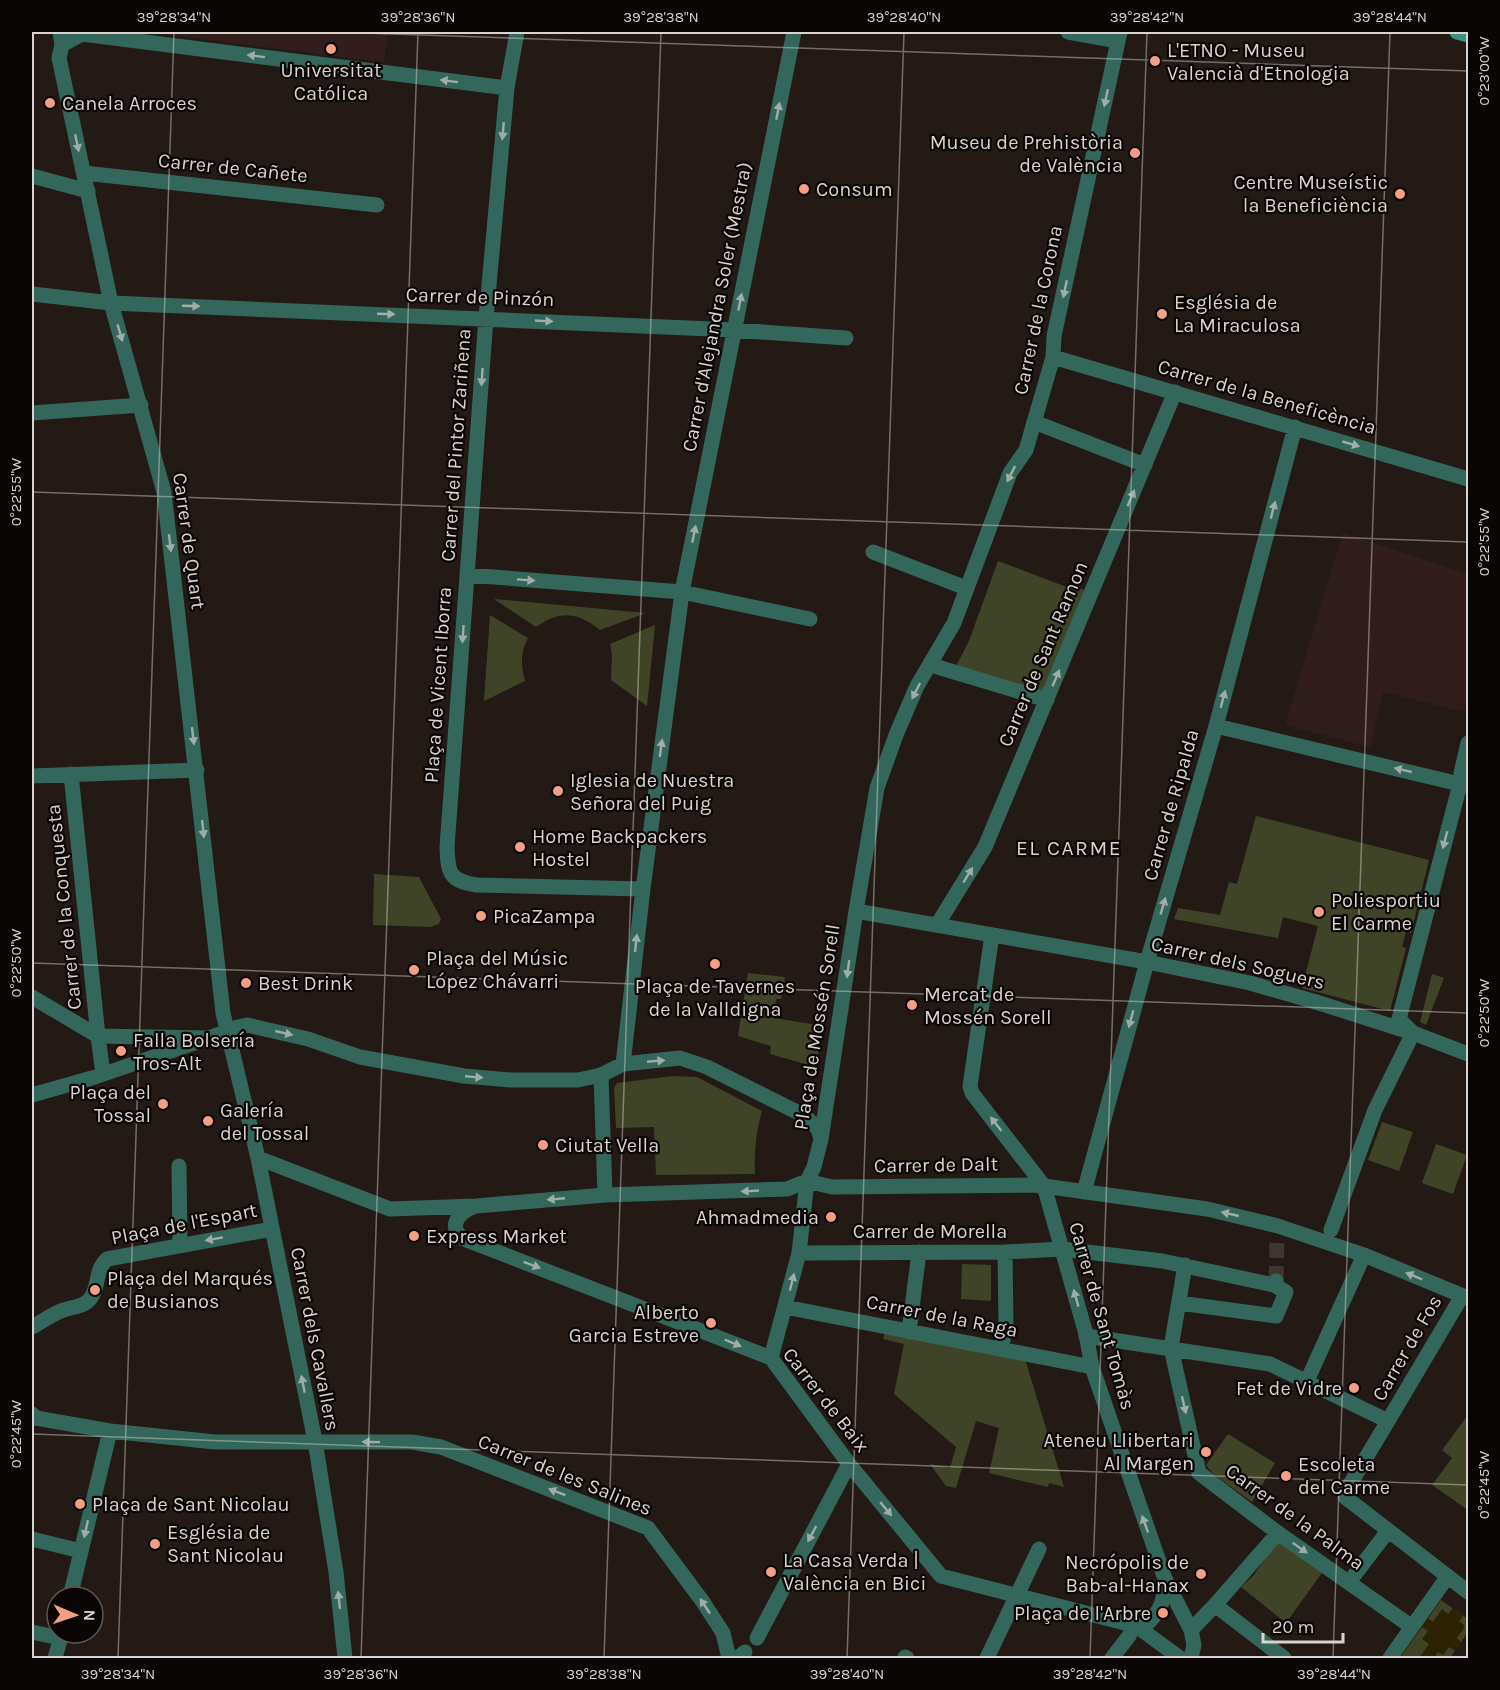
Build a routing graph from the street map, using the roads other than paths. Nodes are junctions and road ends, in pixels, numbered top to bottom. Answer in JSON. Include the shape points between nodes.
{"nodes":[{"id":1,"x":517,"y":32,"type":"edge"},
{"id":2,"x":794,"y":32,"type":"edge"},
{"id":3,"x":1068,"y":32,"type":"edge"},
{"id":4,"x":1457,"y":32,"type":"edge"},
{"id":5,"x":1468,"y":35,"type":"edge"},
{"id":6,"x":1119,"y":36,"type":"edge"},
{"id":7,"x":61,"y":38,"type":"edge"},
{"id":8,"x":507,"y":88,"type":"junction"},
{"id":9,"x":84,"y":173,"type":"junction"},
{"id":10,"x":32,"y":176,"type":"edge"},
{"id":11,"x":88,"y":191,"type":"junction"},
{"id":12,"x":377,"y":205,"type":"dead end"},
{"id":13,"x":32,"y":294,"type":"edge"},
{"id":14,"x":111,"y":303,"type":"junction"},
{"id":15,"x":486,"y":318,"type":"junction"},
{"id":16,"x":734,"y":330,"type":"junction"},
{"id":17,"x":846,"y":338,"type":"dead end"},
{"id":18,"x":1053,"y":357,"type":"junction"},
{"id":19,"x":1175,"y":392,"type":"junction"},
{"id":20,"x":141,"y":405,"type":"junction"},
{"id":21,"x":32,"y":413,"type":"edge"},
{"id":22,"x":1034,"y":422,"type":"junction"},
{"id":23,"x":1295,"y":427,"type":"junction"},
{"id":24,"x":1144,"y":465,"type":"junction"},
{"id":25,"x":1468,"y":478,"type":"edge"},
{"id":26,"x":873,"y":552,"type":"dead end"},
{"id":27,"x":468,"y":575,"type":"junction"},
{"id":28,"x":966,"y":588,"type":"junction"},
{"id":29,"x":682,"y":592,"type":"junction"},
{"id":30,"x":810,"y":620,"type":"dead end"},
{"id":31,"x":930,"y":665,"type":"junction"},
{"id":32,"x":1047,"y":700,"type":"junction"},
{"id":33,"x":1216,"y":726,"type":"junction"},
{"id":34,"x":1468,"y":743,"type":"edge"},
{"id":35,"x":197,"y":770,"type":"junction"},
{"id":36,"x":71,"y":774,"type":"junction"},
{"id":37,"x":32,"y":776,"type":"edge"},
{"id":38,"x":1463,"y":781,"type":"edge"},
{"id":39,"x":642,"y":889,"type":"junction"},
{"id":40,"x":856,"y":911,"type":"junction"},
{"id":41,"x":937,"y":925,"type":"junction"},
{"id":42,"x":992,"y":934,"type":"junction"},
{"id":43,"x":1147,"y":962,"type":"junction"},
{"id":44,"x":32,"y":997,"type":"edge"},
{"id":45,"x":227,"y":1031,"type":"junction"},
{"id":46,"x":1413,"y":1033,"type":"junction"},
{"id":47,"x":98,"y":1036,"type":"junction"},
{"id":48,"x":209,"y":1038,"type":"junction"},
{"id":49,"x":1468,"y":1054,"type":"edge"},
{"id":50,"x":623,"y":1064,"type":"junction"},
{"id":51,"x":103,"y":1074,"type":"junction"},
{"id":52,"x":601,"y":1075,"type":"junction"},
{"id":53,"x":32,"y":1095,"type":"edge"},
{"id":54,"x":821,"y":1138,"type":"junction"},
{"id":55,"x":258,"y":1158,"type":"junction"},
{"id":56,"x":179,"y":1166,"type":"dead end"},
{"id":57,"x":807,"y":1182,"type":"junction"},
{"id":58,"x":1044,"y":1186,"type":"junction"},
{"id":59,"x":1084,"y":1192,"type":"junction"},
{"id":60,"x":605,"y":1195,"type":"junction"},
{"id":61,"x":476,"y":1206,"type":"junction"},
{"id":62,"x":272,"y":1229,"type":"junction"},
{"id":63,"x":1331,"y":1230,"type":"dead end"},
{"id":64,"x":180,"y":1245,"type":"junction"},
{"id":65,"x":1062,"y":1249,"type":"junction"},
{"id":66,"x":919,"y":1252,"type":"junction"},
{"id":67,"x":1005,"y":1252,"type":"junction"},
{"id":68,"x":799,"y":1253,"type":"junction"},
{"id":69,"x":1364,"y":1255,"type":"junction"},
{"id":70,"x":1185,"y":1265,"type":"junction"},
{"id":71,"x":1465,"y":1297,"type":"edge"},
{"id":72,"x":1179,"y":1303,"type":"junction"},
{"id":73,"x":785,"y":1307,"type":"junction"},
{"id":74,"x":32,"y":1328,"type":"edge"},
{"id":75,"x":909,"y":1332,"type":"junction"},
{"id":76,"x":1086,"y":1336,"type":"junction"},
{"id":77,"x":1171,"y":1348,"type":"junction"},
{"id":78,"x":1001,"y":1349,"type":"junction"},
{"id":79,"x":771,"y":1358,"type":"junction"},
{"id":80,"x":1092,"y":1367,"type":"junction"},
{"id":81,"x":1307,"y":1381,"type":"junction"},
{"id":82,"x":34,"y":1416,"type":"edge"},
{"id":83,"x":1388,"y":1421,"type":"junction"},
{"id":84,"x":110,"y":1431,"type":"junction"},
{"id":85,"x":315,"y":1442,"type":"junction"},
{"id":86,"x":849,"y":1464,"type":"junction"},
{"id":87,"x":1388,"y":1531,"type":"junction"},
{"id":88,"x":1278,"y":1533,"type":"junction"},
{"id":89,"x":32,"y":1539,"type":"edge"},
{"id":90,"x":1039,"y":1549,"type":"dead end"},
{"id":91,"x":81,"y":1551,"type":"junction"},
{"id":92,"x":1443,"y":1573,"type":"junction"},
{"id":93,"x":1165,"y":1579,"type":"junction"},
{"id":94,"x":1349,"y":1582,"type":"junction"},
{"id":95,"x":73,"y":1585,"type":"edge"},
{"id":96,"x":1468,"y":1592,"type":"edge"},
{"id":97,"x":1018,"y":1594,"type":"junction"},
{"id":98,"x":1215,"y":1605,"type":"junction"},
{"id":99,"x":1135,"y":1625,"type":"junction"},
{"id":100,"x":1412,"y":1627,"type":"junction"},
{"id":101,"x":1191,"y":1630,"type":"junction"},
{"id":102,"x":757,"y":1638,"type":"dead end"},
{"id":103,"x":345,"y":1659,"type":"edge"},
{"id":104,"x":729,"y":1659,"type":"edge"},
{"id":105,"x":987,"y":1659,"type":"edge"},
{"id":106,"x":1112,"y":1659,"type":"edge"},
{"id":107,"x":1180,"y":1659,"type":"edge"},
{"id":108,"x":1191,"y":1659,"type":"edge"},
{"id":109,"x":1284,"y":1659,"type":"edge"},
{"id":110,"x":1390,"y":1659,"type":"edge"}],
"edges":[{"from":1,"to":8,"type":"street","name":"Carrer del Pintor Zariñena"},
{"from":16,"to":2,"type":"street","name":"Carrer d'Alejandra Soler (Mestra)","one_way":true},
{"from":3,"to":6,"type":"street"},
{"from":4,"to":5,"type":"main road"},
{"from":6,"to":18,"type":"street","name":"Carrer de la Corona","one_way":true,"via":[[1054,336]]},
{"from":8,"to":7,"type":"street","one_way":true,"via":[[82,34]]},
{"from":7,"to":9,"type":"street","name":"Carrer de Quart","one_way":true,"via":[[59,58]]},
{"from":8,"to":15,"type":"street","name":"Carrer del Pintor Zariñena","one_way":true},
{"from":9,"to":11,"type":"street","name":"Carrer de Quart"},
{"from":9,"to":12,"type":"street","name":"Carrer de Cañete"},
{"from":10,"to":11,"type":"street"},
{"from":11,"to":14,"type":"street","name":"Carrer de Quart"},
{"from":13,"to":14,"type":"street","name":"Carrer de Pinzón"},
{"from":14,"to":15,"type":"street","name":"Carrer de Pinzón","one_way":true},
{"from":14,"to":20,"type":"street","name":"Carrer de Quart","one_way":true},
{"from":15,"to":16,"type":"street","name":"Carrer de Pinzón","one_way":true},
{"from":15,"to":27,"type":"street","name":"Carrer del Pintor Zariñena","one_way":true},
{"from":16,"to":17,"type":"street","name":"Carrer de Pinzón"},
{"from":29,"to":16,"type":"street","name":"Carrer d'Alejandra Soler (Mestra)","one_way":true},
{"from":18,"to":19,"type":"street","name":"Carrer de la Beneficència"},
{"from":18,"to":22,"type":"street","name":"Carrer de la Corona"},
{"from":19,"to":23,"type":"street","name":"Carrer de la Beneficència"},
{"from":19,"to":24,"type":"street","name":"Carrer de Sant Ramon"},
{"from":20,"to":21,"type":"street"},
{"from":20,"to":35,"type":"street","name":"Carrer de Quart","one_way":true,"via":[[164,492]]},
{"from":22,"to":24,"type":"street"},
{"from":22,"to":28,"type":"street","name":"Carrer de la Corona","one_way":true,"via":[[1026,450],[1010,474]]},
{"from":23,"to":25,"type":"street","name":"Carrer de la Beneficència","one_way":true},
{"from":33,"to":23,"type":"street","name":"Carrer de Ripalda","one_way":true},
{"from":32,"to":24,"type":"street","name":"Carrer de Sant Ramon","one_way":true},
{"from":26,"to":28,"type":"street"},
{"from":27,"to":29,"type":"street","name":"Plaça de Vicent Iborra","one_way":true},
{"from":27,"to":39,"type":"street","name":"Plaça de Vicent Iborra","one_way":true,"via":[[447,847],[453,876],[461,883],[477,885]]},
{"from":28,"to":31,"type":"street","name":"Carrer de la Corona","via":[[954,624]]},
{"from":29,"to":30,"type":"street","name":"Plaça de Vicent Iborra"},
{"from":39,"to":29,"type":"street","one_way":true},
{"from":31,"to":32,"type":"street"},
{"from":31,"to":40,"type":"street","name":"Carrer de la Corona","one_way":true,"via":[[907,708],[877,788]]},
{"from":41,"to":32,"type":"street","name":"Carrer de Sant Ramon","one_way":true,"via":[[985,848]]},
{"from":38,"to":33,"type":"street","one_way":true},
{"from":43,"to":33,"type":"street","name":"Carrer de Ripalda","one_way":true},
{"from":34,"to":38,"type":"street"},
{"from":35,"to":36,"type":"street"},
{"from":35,"to":45,"type":"street","name":"Carrer de Quart","one_way":true},
{"from":36,"to":37,"type":"street"},
{"from":36,"to":47,"type":"street","name":"Carrer de la Conquesta"},
{"from":38,"to":46,"type":"street","one_way":true,"via":[[1399,1019]]},
{"from":50,"to":39,"type":"street","one_way":true},
{"from":40,"to":41,"type":"street","name":"Plaça de Mossén Sorell"},
{"from":40,"to":54,"type":"street","name":"Plaça de Mossén Sorell","one_way":true},
{"from":41,"to":42,"type":"street","name":"Plaça de Mossén Sorell"},
{"from":42,"to":43,"type":"street","name":"Carrer dels Soguers"},
{"from":58,"to":42,"type":"street","name":"Carrer de Sant Tomàs","one_way":true,"via":[[972,1093],[970,1080]]},
{"from":43,"to":46,"type":"street","name":"Carrer dels Soguers","via":[[1250,983]]},
{"from":43,"to":59,"type":"street","name":"Carrer de Ripalda","one_way":true},
{"from":44,"to":47,"type":"street"},
{"from":45,"to":48,"type":"street"},
{"from":45,"to":52,"type":"street","one_way":true,"via":[[252,1026],[360,1057],[464,1076],[567,1080]]},
{"from":45,"to":55,"type":"street","name":"Carrer dels Cavallers"},
{"from":46,"to":49,"type":"street","name":"Carrer dels Soguers"},
{"from":46,"to":63,"type":"street","via":[[1375,1110]]},
{"from":47,"to":48,"type":"street"},
{"from":47,"to":51,"type":"street"},
{"from":48,"to":51,"type":"street"},
{"from":50,"to":52,"type":"street"},
{"from":50,"to":54,"type":"street","one_way":true,"via":[[680,1058],[693,1061],[805,1116]]},
{"from":51,"to":53,"type":"street"},
{"from":52,"to":60,"type":"street"},
{"from":54,"to":57,"type":"street","name":"Plaça de Mossén Sorell"},
{"from":55,"to":61,"type":"street","name":"Carrer de Dalt","via":[[390,1209]]},
{"from":55,"to":62,"type":"street","name":"Carrer dels Cavallers"},
{"from":56,"to":64,"type":"street"},
{"from":57,"to":58,"type":"street","name":"Carrer de Dalt","via":[[832,1187]]},
{"from":57,"to":60,"type":"street","name":"Carrer de Dalt","one_way":true,"via":[[788,1189]]},
{"from":57,"to":68,"type":"street","name":"Plaça de Mossén Sorell"},
{"from":58,"to":59,"type":"street","name":"Carrer de Dalt"},
{"from":58,"to":65,"type":"street","name":"Carrer de Sant Tomàs"},
{"from":69,"to":59,"type":"street","name":"Carrer de Dalt","one_way":true,"via":[[1207,1209]]},
{"from":60,"to":61,"type":"street","name":"Carrer de Dalt","one_way":true},
{"from":61,"to":79,"type":"street","name":"Carrer de Baix","one_way":true,"via":[[464,1210],[456,1219],[457,1234],[464,1239]]},
{"from":62,"to":64,"type":"street","name":"Plaça de l'Espart","one_way":true},
{"from":85,"to":62,"type":"street","name":"Carrer dels Cavallers","one_way":true},
{"from":64,"to":74,"type":"street","name":"Plaça de l'Espart","via":[[104,1261],[88,1302],[59,1311]]},
{"from":65,"to":67,"type":"street","name":"Carrer de Morella"},
{"from":65,"to":70,"type":"street","name":"Carrer de Morella"},
{"from":76,"to":65,"type":"street","name":"Carrer de Sant Tomàs","one_way":true},
{"from":66,"to":67,"type":"street","name":"Carrer de Morella"},
{"from":66,"to":68,"type":"street","name":"Carrer de Morella"},
{"from":66,"to":75,"type":"street"},
{"from":67,"to":78,"type":"street","via":[[1006,1326]]},
{"from":73,"to":68,"type":"street","name":"Plaça de Mossén Sorell","one_way":true},
{"from":71,"to":69,"type":"street","name":"Carrer de Dalt","one_way":true},
{"from":69,"to":81,"type":"street"},
{"from":70,"to":72,"type":"street"},
{"from":70,"to":72,"type":"street","name":"Carrer de Morella","via":[[1275,1283],[1286,1292],[1276,1316]]},
{"from":71,"to":83,"type":"street","name":"Carrer de Fos"},
{"from":72,"to":77,"type":"street"},
{"from":73,"to":75,"type":"street","name":"Carrer de la Raga"},
{"from":73,"to":79,"type":"street","name":"Plaça de Mossén Sorell"},
{"from":75,"to":78,"type":"street","name":"Carrer de la Raga"},
{"from":76,"to":77,"type":"street"},
{"from":76,"to":80,"type":"street","name":"Carrer de Sant Tomàs"},
{"from":77,"to":81,"type":"street","via":[[1270,1364]]},
{"from":77,"to":88,"type":"street","name":"Carrer de la Palma","one_way":true,"via":[[1200,1473]]},
{"from":78,"to":80,"type":"street","name":"Carrer de la Raga"},
{"from":79,"to":86,"type":"street","name":"Carrer de Baix"},
{"from":93,"to":80,"type":"street","name":"Carrer de Sant Tomàs","one_way":true},
{"from":81,"to":83,"type":"street"},
{"from":82,"to":84,"type":"street"},
{"from":83,"to":87,"type":"street","name":"Carrer de Fos","via":[[1345,1497]]},
{"from":84,"to":85,"type":"street","name":"Carrer de les Salines","via":[[215,1442]]},
{"from":84,"to":91,"type":"street","one_way":true},
{"from":103,"to":85,"type":"street","name":"Carrer dels Cavallers","one_way":true},
{"from":104,"to":85,"type":"street","name":"Carrer de les Salines","one_way":true,"via":[[723,1633],[648,1528],[441,1446],[412,1442]]},
{"from":86,"to":97,"type":"street","name":"Carrer de Baix","one_way":true,"via":[[941,1576]]},
{"from":86,"to":102,"type":"street","one_way":true},
{"from":87,"to":92,"type":"street"},
{"from":87,"to":94,"type":"street"},
{"from":88,"to":94,"type":"street","name":"Carrer de la Palma","one_way":true},
{"from":88,"to":98,"type":"street"},
{"from":89,"to":91,"type":"street"},
{"from":90,"to":97,"type":"street"},
{"from":91,"to":95,"type":"street"},
{"from":92,"to":96,"type":"street"},
{"from":92,"to":100,"type":"street"},
{"from":93,"to":99,"type":"street","via":[[1164,1599],[1158,1613],[1146,1625]]},
{"from":93,"to":101,"type":"street"},
{"from":94,"to":100,"type":"street","name":"Carrer de la Palma"},
{"from":97,"to":99,"type":"street","name":"Carrer de Baix"},
{"from":97,"to":105,"type":"street"},
{"from":98,"to":101,"type":"street"},
{"from":98,"to":109,"type":"street"},
{"from":99,"to":106,"type":"street"},
{"from":99,"to":107,"type":"street"},
{"from":100,"to":110,"type":"street"},
{"from":101,"to":108,"type":"street"}]}
